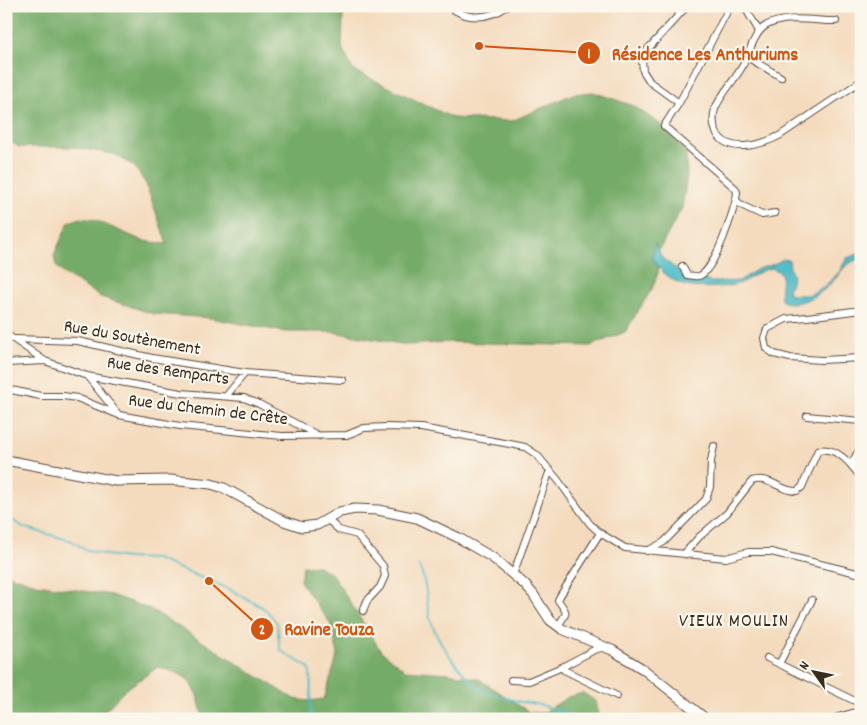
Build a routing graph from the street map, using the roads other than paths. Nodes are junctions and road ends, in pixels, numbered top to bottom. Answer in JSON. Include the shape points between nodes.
{"nodes":[{"id":1,"x":450,"y":6,"type":"edge"},
{"id":2,"x":507,"y":6,"type":"edge"},
{"id":3,"x":687,"y":6,"type":"edge"},
{"id":4,"x":730,"y":6,"type":"edge"},
{"id":5,"x":744,"y":6,"type":"edge"},
{"id":6,"x":836,"y":21,"type":"dead end"},
{"id":7,"x":759,"y":31,"type":"junction"},
{"id":8,"x":747,"y":57,"type":"junction"},
{"id":9,"x":781,"y":77,"type":"dead end"},
{"id":10,"x":861,"y":82,"type":"edge"},
{"id":11,"x":679,"y":103,"type":"junction"},
{"id":12,"x":736,"y":200,"type":"junction"},
{"id":13,"x":775,"y":213,"type":"dead end"},
{"id":14,"x":682,"y":266,"type":"dead end"},
{"id":15,"x":861,"y":310,"type":"edge"},
{"id":16,"x":6,"y":334,"type":"edge"},
{"id":17,"x":15,"y":339,"type":"junction"},
{"id":18,"x":861,"y":358,"type":"edge"},
{"id":19,"x":45,"y":361,"type":"junction"},
{"id":20,"x":6,"y":363,"type":"edge"},
{"id":21,"x":245,"y":372,"type":"junction"},
{"id":22,"x":87,"y":376,"type":"junction"},
{"id":23,"x":342,"y":380,"type":"dead end"},
{"id":24,"x":6,"y":389,"type":"edge"},
{"id":25,"x":227,"y":395,"type":"junction"},
{"id":26,"x":118,"y":415,"type":"junction"},
{"id":27,"x":807,"y":416,"type":"dead end"},
{"id":28,"x":861,"y":421,"type":"edge"},
{"id":29,"x":320,"y":436,"type":"junction"},
{"id":30,"x":714,"y":446,"type":"dead end"},
{"id":31,"x":861,"y":447,"type":"edge"},
{"id":32,"x":6,"y":460,"type":"edge"},
{"id":33,"x":851,"y":464,"type":"junction"},
{"id":34,"x":550,"y":470,"type":"junction"},
{"id":35,"x":861,"y":478,"type":"edge"},
{"id":36,"x":328,"y":520,"type":"junction"},
{"id":37,"x":600,"y":533,"type":"junction"},
{"id":38,"x":646,"y":551,"type":"junction"},
{"id":39,"x":684,"y":554,"type":"junction"},
{"id":40,"x":513,"y":574,"type":"junction"},
{"id":41,"x":861,"y":574,"type":"edge"},
{"id":42,"x":812,"y":600,"type":"dead end"},
{"id":43,"x":362,"y":610,"type":"dead end"},
{"id":44,"x":558,"y":626,"type":"junction"},
{"id":45,"x":605,"y":647,"type":"junction"},
{"id":46,"x":767,"y":658,"type":"dead end"},
{"id":47,"x":780,"y":664,"type":"junction"},
{"id":48,"x":562,"y":667,"type":"junction"},
{"id":49,"x":511,"y":680,"type":"dead end"},
{"id":50,"x":617,"y":696,"type":"dead end"},
{"id":51,"x":861,"y":704,"type":"edge"},
{"id":52,"x":861,"y":712,"type":"edge"},
{"id":53,"x":706,"y":719,"type":"edge"},
{"id":54,"x":837,"y":719,"type":"edge"}],
"edges":[{"from":1,"to":2,"type":"street","via":[[456,12],[471,16],[495,15]]},
{"from":3,"to":11,"type":"street","via":[[647,50],[642,60],[650,82]]},
{"from":4,"to":11,"type":"street"},
{"from":5,"to":7,"type":"street"},
{"from":6,"to":7,"type":"street","via":[[782,20]]},
{"from":7,"to":8,"type":"street"},
{"from":8,"to":9,"type":"street"},
{"from":8,"to":10,"type":"street","via":[[719,101],[714,116],[717,133],[733,145],[759,144],[779,136]]},
{"from":11,"to":12,"type":"street","via":[[664,126],[736,188]]},
{"from":12,"to":13,"type":"street","via":[[762,215]]},
{"from":12,"to":14,"type":"street","via":[[718,251],[706,271],[699,276],[687,275]]},
{"from":15,"to":18,"type":"street","via":[[786,319],[767,329],[764,338],[766,348],[790,358]]},
{"from":16,"to":17,"type":"street"},
{"from":17,"to":19,"type":"street"},
{"from":17,"to":21,"type":"street","name":"Rue du Soutènement","via":[[78,341],[152,358]]},
{"from":19,"to":20,"type":"street","name":"Rue des Remparts"},
{"from":19,"to":22,"type":"street","name":"Rue des Remparts"},
{"from":21,"to":23,"type":"street","name":"Rue du Soutènement"},
{"from":21,"to":25,"type":"street"},
{"from":22,"to":25,"type":"street","name":"Rue des Remparts","via":[[181,393]]},
{"from":22,"to":26,"type":"street"},
{"from":24,"to":26,"type":"street","name":"Rue du Chemin de Crête","via":[[41,396],[77,398]]},
{"from":25,"to":29,"type":"street","name":"Rue des Remparts","via":[[259,404]]},
{"from":26,"to":29,"type":"street","name":"Rue du Chemin de Crête","via":[[180,426],[282,436]]},
{"from":27,"to":28,"type":"street"},
{"from":29,"to":34,"type":"street","name":"Rue du Chemin de Crête","via":[[347,435],[364,428],[387,426],[421,428],[525,447]]},
{"from":30,"to":38,"type":"street","via":[[709,491],[704,502],[664,542]]},
{"from":31,"to":33,"type":"street"},
{"from":32,"to":36,"type":"street","via":[[116,481],[170,480],[211,484],[284,522],[308,527]]},
{"from":33,"to":35,"type":"street"},
{"from":33,"to":39,"type":"street","via":[[825,448],[818,450],[802,487],[797,491],[791,492],[764,480],[752,481],[727,513]]},
{"from":34,"to":37,"type":"street","name":"Rue du Chemin de Crête"},
{"from":34,"to":40,"type":"street"},
{"from":36,"to":40,"type":"street","via":[[340,512],[355,509],[417,518],[457,537]]},
{"from":36,"to":43,"type":"street","via":[[339,530],[356,535],[383,566],[385,576],[380,587]]},
{"from":37,"to":38,"type":"street","name":"Rue du Chemin de Crête","via":[[625,548]]},
{"from":37,"to":44,"type":"street","via":[[560,596],[559,602],[566,613]]},
{"from":38,"to":39,"type":"street","name":"Rue du Chemin de Crête"},
{"from":39,"to":41,"type":"street","name":"Rue du Chemin de Crête","via":[[726,558],[748,552],[771,552]]},
{"from":40,"to":44,"type":"street"},
{"from":42,"to":47,"type":"street"},
{"from":44,"to":45,"type":"street"},
{"from":45,"to":48,"type":"street"},
{"from":45,"to":53,"type":"street","via":[[643,669]]},
{"from":46,"to":47,"type":"street"},
{"from":47,"to":51,"type":"street"},
{"from":48,"to":49,"type":"street","via":[[529,681]]},
{"from":48,"to":50,"type":"street"},
{"from":52,"to":54,"type":"street"}]}
